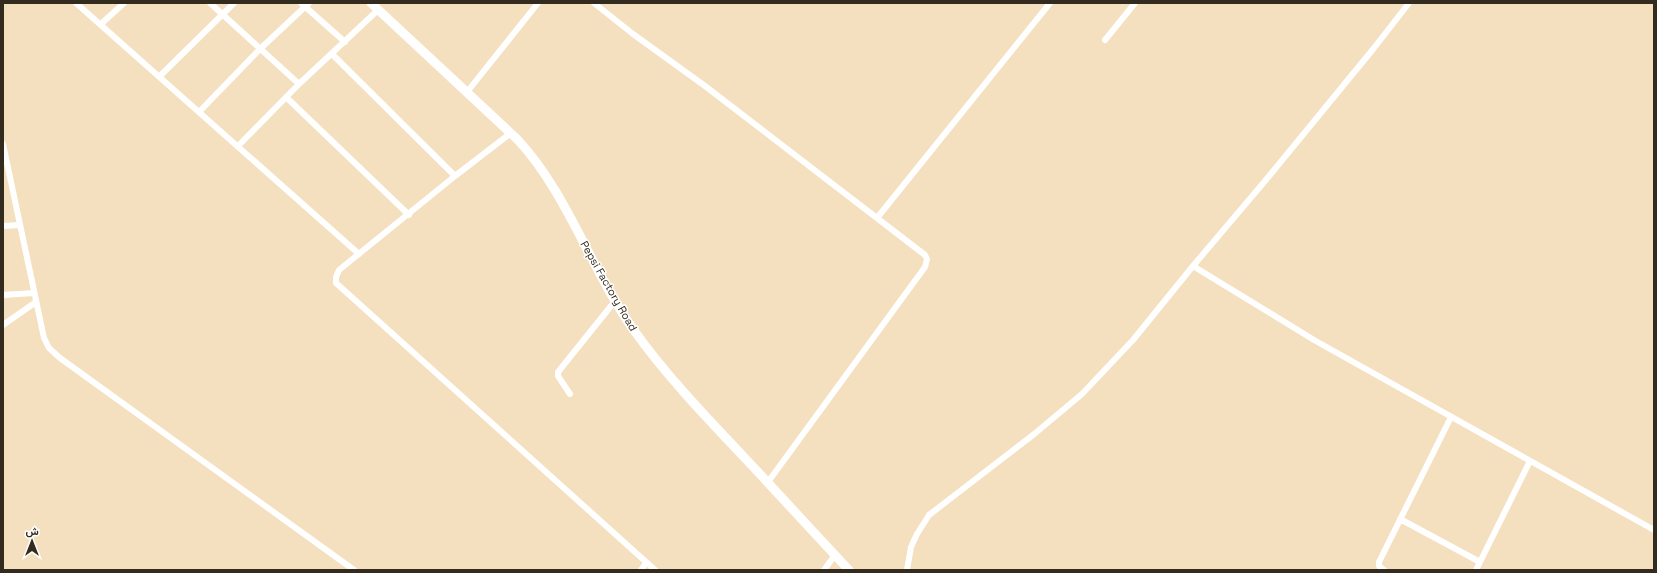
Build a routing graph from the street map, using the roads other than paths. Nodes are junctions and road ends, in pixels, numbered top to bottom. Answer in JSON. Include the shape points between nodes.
{"nodes":[{"id":1,"x":76,"y":3,"type":"edge"},
{"id":2,"x":124,"y":3,"type":"edge"},
{"id":3,"x":210,"y":3,"type":"edge"},
{"id":4,"x":234,"y":3,"type":"edge"},
{"id":5,"x":371,"y":3,"type":"edge"},
{"id":6,"x":538,"y":3,"type":"edge"},
{"id":7,"x":594,"y":3,"type":"edge"},
{"id":8,"x":1050,"y":3,"type":"edge"},
{"id":9,"x":1135,"y":3,"type":"edge"},
{"id":10,"x":1409,"y":3,"type":"edge"},
{"id":11,"x":305,"y":4,"type":"edge"},
{"id":12,"x":378,"y":10,"type":"junction"},
{"id":13,"x":223,"y":15,"type":"junction"},
{"id":14,"x":101,"y":24,"type":"junction"},
{"id":15,"x":1105,"y":40,"type":"dead end"},
{"id":16,"x":345,"y":42,"type":"junction"},
{"id":17,"x":260,"y":49,"type":"junction"},
{"id":18,"x":332,"y":54,"type":"junction"},
{"id":19,"x":160,"y":76,"type":"junction"},
{"id":20,"x":299,"y":84,"type":"junction"},
{"id":21,"x":467,"y":92,"type":"junction"},
{"id":22,"x":286,"y":97,"type":"junction"},
{"id":23,"x":199,"y":112,"type":"junction"},
{"id":24,"x":511,"y":133,"type":"junction"},
{"id":25,"x":3,"y":144,"type":"edge"},
{"id":26,"x":238,"y":146,"type":"junction"},
{"id":27,"x":5,"y":162,"type":"edge"},
{"id":28,"x":455,"y":176,"type":"junction"},
{"id":29,"x":409,"y":215,"type":"junction"},
{"id":30,"x":877,"y":218,"type":"junction"},
{"id":31,"x":20,"y":225,"type":"junction"},
{"id":32,"x":3,"y":226,"type":"edge"},
{"id":33,"x":359,"y":254,"type":"junction"},
{"id":34,"x":1192,"y":266,"type":"junction"},
{"id":35,"x":34,"y":293,"type":"junction"},
{"id":36,"x":3,"y":295,"type":"edge"},
{"id":37,"x":615,"y":301,"type":"junction"},
{"id":38,"x":36,"y":302,"type":"junction"},
{"id":39,"x":3,"y":325,"type":"edge"},
{"id":40,"x":570,"y":394,"type":"dead end"},
{"id":41,"x":1451,"y":417,"type":"junction"},
{"id":42,"x":1530,"y":461,"type":"junction"},
{"id":43,"x":768,"y":482,"type":"junction"},
{"id":44,"x":1400,"y":519,"type":"junction"},
{"id":45,"x":1654,"y":530,"type":"edge"},
{"id":46,"x":835,"y":555,"type":"junction"},
{"id":47,"x":1480,"y":562,"type":"junction"},
{"id":48,"x":646,"y":563,"type":"junction"},
{"id":49,"x":354,"y":570,"type":"edge"},
{"id":50,"x":641,"y":570,"type":"edge"},
{"id":51,"x":655,"y":570,"type":"edge"},
{"id":52,"x":824,"y":570,"type":"edge"},
{"id":53,"x":849,"y":570,"type":"edge"},
{"id":54,"x":907,"y":570,"type":"edge"},
{"id":55,"x":1384,"y":570,"type":"edge"},
{"id":56,"x":1476,"y":570,"type":"edge"}],
"edges":[{"from":1,"to":14,"type":"street"},
{"from":2,"to":14,"type":"street"},
{"from":3,"to":13,"type":"street"},
{"from":4,"to":13,"type":"street"},
{"from":5,"to":12,"type":"main road","name":"Pepsi Factory Road"},
{"from":6,"to":21,"type":"street"},
{"from":7,"to":30,"type":"street"},
{"from":8,"to":30,"type":"street"},
{"from":9,"to":15,"type":"street"},
{"from":10,"to":34,"type":"street","via":[[1265,181]]},
{"from":11,"to":16,"type":"street"},
{"from":11,"to":17,"type":"street"},
{"from":12,"to":16,"type":"street"},
{"from":12,"to":21,"type":"main road","name":"Pepsi Factory Road"},
{"from":13,"to":17,"type":"street"},
{"from":13,"to":19,"type":"street"},
{"from":14,"to":19,"type":"street"},
{"from":16,"to":18,"type":"street"},
{"from":17,"to":20,"type":"street"},
{"from":17,"to":23,"type":"street"},
{"from":18,"to":20,"type":"street"},
{"from":18,"to":28,"type":"street"},
{"from":19,"to":23,"type":"street"},
{"from":20,"to":22,"type":"street"},
{"from":21,"to":24,"type":"main road","name":"Pepsi Factory Road"},
{"from":22,"to":26,"type":"street"},
{"from":22,"to":29,"type":"street"},
{"from":23,"to":26,"type":"street"},
{"from":24,"to":28,"type":"street"},
{"from":24,"to":37,"type":"main road","name":"Pepsi Factory Road","via":[[542,170]]},
{"from":25,"to":27,"type":"street"},
{"from":26,"to":33,"type":"street"},
{"from":27,"to":31,"type":"street"},
{"from":28,"to":29,"type":"street"},
{"from":29,"to":33,"type":"street"},
{"from":30,"to":43,"type":"street","via":[[925,255],[925,267]]},
{"from":31,"to":32,"type":"street"},
{"from":31,"to":35,"type":"street"},
{"from":33,"to":48,"type":"street","via":[[339,270],[336,283]]},
{"from":34,"to":41,"type":"street","via":[[1314,340]]},
{"from":34,"to":54,"type":"street","via":[[1133,340],[1086,389],[993,467],[929,515],[914,541]]},
{"from":35,"to":36,"type":"street"},
{"from":35,"to":38,"type":"street"},
{"from":37,"to":40,"type":"street","via":[[558,372]]},
{"from":37,"to":43,"type":"main road","name":"Pepsi Factory Road","via":[[656,359]]},
{"from":38,"to":39,"type":"street"},
{"from":38,"to":49,"type":"street","via":[[46,343],[60,358]]},
{"from":41,"to":42,"type":"street"},
{"from":41,"to":44,"type":"street"},
{"from":42,"to":45,"type":"street"},
{"from":42,"to":47,"type":"street"},
{"from":43,"to":46,"type":"main road","name":"Pepsi Factory Road"},
{"from":44,"to":47,"type":"street"},
{"from":44,"to":55,"type":"street","via":[[1379,562],[1379,566]]},
{"from":46,"to":52,"type":"street"},
{"from":46,"to":53,"type":"main road","name":"Pepsi Factory Road"},
{"from":47,"to":56,"type":"street"},
{"from":48,"to":50,"type":"street"},
{"from":48,"to":51,"type":"street"}]}
